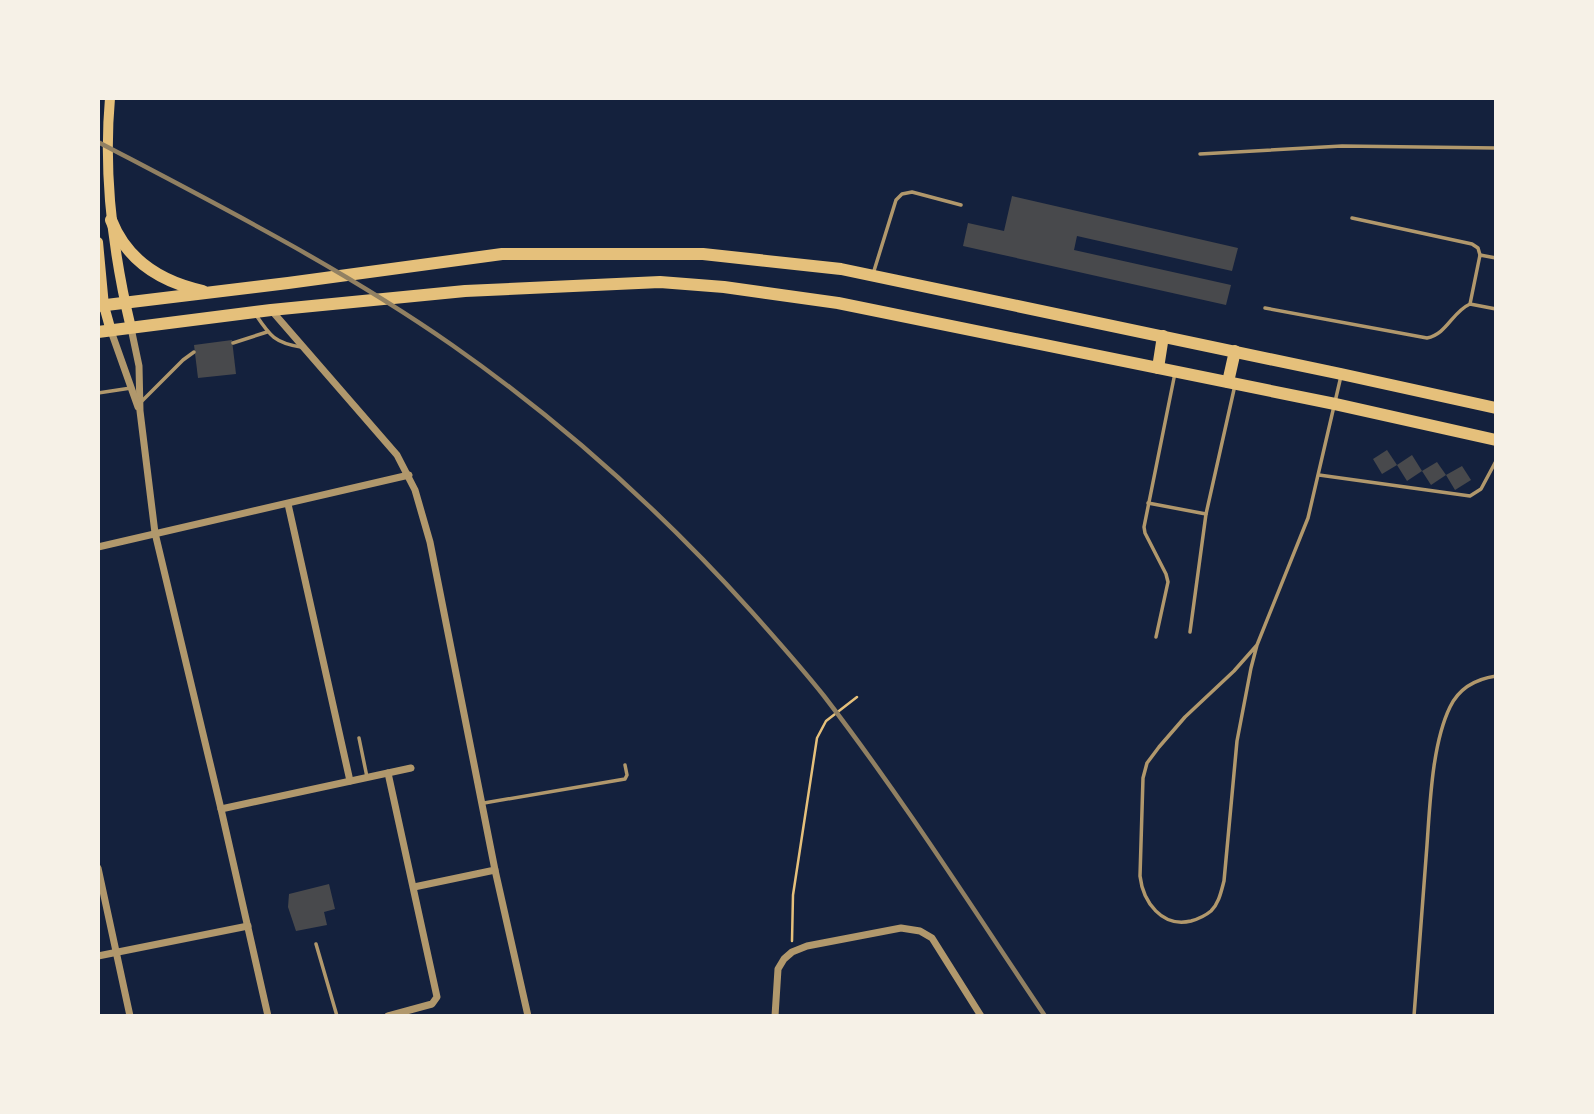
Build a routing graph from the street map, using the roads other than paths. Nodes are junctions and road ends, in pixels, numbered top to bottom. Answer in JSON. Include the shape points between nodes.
{"nodes":[{"id":1,"x":110,"y":98,"type":"edge"},
{"id":2,"x":1496,"y":148,"type":"edge"},
{"id":3,"x":1200,"y":154,"type":"dead end"},
{"id":4,"x":961,"y":205,"type":"dead end"},
{"id":5,"x":1352,"y":218,"type":"dead end"},
{"id":6,"x":111,"y":220,"type":"junction"},
{"id":7,"x":98,"y":242,"type":"edge"},
{"id":8,"x":1480,"y":255,"type":"junction"},
{"id":9,"x":1496,"y":258,"type":"edge"},
{"id":10,"x":872,"y":276,"type":"junction"},
{"id":11,"x":214,"y":293,"type":"junction"},
{"id":12,"x":125,"y":302,"type":"junction"},
{"id":13,"x":1470,"y":304,"type":"junction"},
{"id":14,"x":101,"y":306,"type":"edge"},
{"id":15,"x":1265,"y":308,"type":"dead end"},
{"id":16,"x":1496,"y":309,"type":"edge"},
{"id":17,"x":271,"y":310,"type":"junction"},
{"id":18,"x":255,"y":313,"type":"junction"},
{"id":19,"x":131,"y":328,"type":"junction"},
{"id":20,"x":105,"y":332,"type":"edge"},
{"id":21,"x":267,"y":332,"type":"junction"},
{"id":22,"x":1163,"y":337,"type":"junction"},
{"id":23,"x":233,"y":343,"type":"dead end"},
{"id":24,"x":303,"y":347,"type":"junction"},
{"id":25,"x":1235,"y":351,"type":"junction"},
{"id":26,"x":194,"y":352,"type":"dead end"},
{"id":27,"x":1157,"y":368,"type":"junction"},
{"id":28,"x":1175,"y":371,"type":"junction"},
{"id":29,"x":1341,"y":374,"type":"junction"},
{"id":30,"x":1231,"y":383,"type":"junction"},
{"id":31,"x":131,"y":388,"type":"junction"},
{"id":32,"x":98,"y":393,"type":"edge"},
{"id":33,"x":1335,"y":404,"type":"junction"},
{"id":34,"x":139,"y":406,"type":"junction"},
{"id":35,"x":1496,"y":408,"type":"edge"},
{"id":36,"x":1496,"y":440,"type":"edge"},
{"id":37,"x":1496,"y":461,"type":"edge"},
{"id":38,"x":409,"y":475,"type":"junction"},
{"id":39,"x":1318,"y":475,"type":"junction"},
{"id":40,"x":288,"y":503,"type":"junction"},
{"id":41,"x":1148,"y":503,"type":"junction"},
{"id":42,"x":1206,"y":514,"type":"junction"},
{"id":43,"x":155,"y":533,"type":"junction"},
{"id":44,"x":98,"y":547,"type":"edge"},
{"id":45,"x":1190,"y":632,"type":"dead end"},
{"id":46,"x":1156,"y":637,"type":"dead end"},
{"id":47,"x":1257,"y":645,"type":"junction"},
{"id":48,"x":1496,"y":676,"type":"edge"},
{"id":49,"x":359,"y":738,"type":"dead end"},
{"id":50,"x":625,"y":765,"type":"dead end"},
{"id":51,"x":411,"y":768,"type":"dead end"},
{"id":52,"x":388,"y":773,"type":"junction"},
{"id":53,"x":368,"y":778,"type":"junction"},
{"id":54,"x":351,"y":781,"type":"junction"},
{"id":55,"x":481,"y":803,"type":"junction"},
{"id":56,"x":221,"y":808,"type":"junction"},
{"id":57,"x":98,"y":867,"type":"edge"},
{"id":58,"x":495,"y":870,"type":"junction"},
{"id":59,"x":414,"y":887,"type":"junction"},
{"id":60,"x":248,"y":926,"type":"junction"},
{"id":61,"x":316,"y":944,"type":"dead end"},
{"id":62,"x":117,"y":952,"type":"junction"},
{"id":63,"x":98,"y":956,"type":"edge"},
{"id":64,"x":399,"y":1015,"type":"edge"},
{"id":65,"x":130,"y":1016,"type":"edge"},
{"id":66,"x":268,"y":1016,"type":"edge"},
{"id":67,"x":337,"y":1016,"type":"edge"},
{"id":68,"x":388,"y":1016,"type":"edge"},
{"id":69,"x":528,"y":1016,"type":"edge"},
{"id":70,"x":775,"y":1016,"type":"edge"},
{"id":71,"x":981,"y":1016,"type":"edge"},
{"id":72,"x":1414,"y":1016,"type":"edge"}],
"edges":[{"from":1,"to":6,"type":"main road"},
{"from":2,"to":3,"type":"lane","via":[[1342,146]]},
{"from":4,"to":10,"type":"lane","via":[[912,192],[902,194],[896,200]]},
{"from":5,"to":8,"type":"lane","via":[[1472,244]]},
{"from":6,"to":11,"type":"main road","via":[[127,248],[149,270],[178,284]]},
{"from":6,"to":12,"type":"main road"},
{"from":7,"to":14,"type":"main road"},
{"from":8,"to":9,"type":"lane"},
{"from":8,"to":13,"type":"lane"},
{"from":10,"to":11,"type":"main road","via":[[703,254],[502,254]]},
{"from":10,"to":22,"type":"main road"},
{"from":11,"to":12,"type":"main road"},
{"from":12,"to":14,"type":"main road"},
{"from":12,"to":19,"type":"main road"},
{"from":13,"to":15,"type":"lane","via":[[1440,333],[1427,338]]},
{"from":13,"to":16,"type":"lane"},
{"from":14,"to":20,"type":"main road"},
{"from":17,"to":18,"type":"main road"},
{"from":17,"to":24,"type":"street"},
{"from":17,"to":27,"type":"main road","via":[[465,291],[660,282],[724,286],[838,303]]},
{"from":18,"to":19,"type":"main road"},
{"from":18,"to":21,"type":"lane"},
{"from":19,"to":20,"type":"main road"},
{"from":19,"to":34,"type":"street","via":[[139,366]]},
{"from":20,"to":31,"type":"street"},
{"from":21,"to":23,"type":"lane"},
{"from":21,"to":24,"type":"lane","via":[[280,343]]},
{"from":22,"to":25,"type":"main road"},
{"from":22,"to":27,"type":"main road"},
{"from":24,"to":38,"type":"street"},
{"from":25,"to":29,"type":"main road"},
{"from":25,"to":30,"type":"main road"},
{"from":26,"to":34,"type":"lane"},
{"from":27,"to":28,"type":"main road"},
{"from":28,"to":30,"type":"main road"},
{"from":28,"to":41,"type":"lane"},
{"from":29,"to":33,"type":"lane"},
{"from":29,"to":35,"type":"main road"},
{"from":30,"to":33,"type":"main road"},
{"from":30,"to":42,"type":"lane"},
{"from":31,"to":32,"type":"lane"},
{"from":31,"to":34,"type":"street"},
{"from":33,"to":36,"type":"main road"},
{"from":33,"to":39,"type":"lane"},
{"from":34,"to":43,"type":"street"},
{"from":37,"to":39,"type":"lane","via":[[1481,489],[1470,496]]},
{"from":38,"to":40,"type":"street"},
{"from":38,"to":55,"type":"street","via":[[435,560]]},
{"from":39,"to":47,"type":"lane","via":[[1308,518]]},
{"from":40,"to":43,"type":"street"},
{"from":40,"to":54,"type":"street"},
{"from":41,"to":42,"type":"lane"},
{"from":41,"to":46,"type":"lane","via":[[1145,533],[1168,582]]},
{"from":42,"to":45,"type":"lane"},
{"from":43,"to":44,"type":"street"},
{"from":43,"to":56,"type":"street"},
{"from":47,"to":47,"type":"lane","via":[[1185,717],[1147,763],[1141,887],[1152,907],[1174,922],[1200,919],[1220,899],[1237,741]]},
{"from":48,"to":72,"type":"lane","via":[[1481,678],[1462,690],[1450,706],[1439,740]]},
{"from":49,"to":53,"type":"lane"},
{"from":50,"to":55,"type":"lane","via":[[625,779]]},
{"from":51,"to":52,"type":"street"},
{"from":52,"to":53,"type":"street"},
{"from":52,"to":59,"type":"street"},
{"from":53,"to":54,"type":"street"},
{"from":54,"to":56,"type":"street"},
{"from":55,"to":58,"type":"street"},
{"from":56,"to":60,"type":"street"},
{"from":57,"to":62,"type":"street"},
{"from":58,"to":59,"type":"street"},
{"from":58,"to":69,"type":"street"},
{"from":59,"to":64,"type":"street","via":[[437,997],[432,1004]]},
{"from":60,"to":62,"type":"street"},
{"from":60,"to":66,"type":"street"},
{"from":61,"to":67,"type":"lane"},
{"from":62,"to":63,"type":"street"},
{"from":62,"to":65,"type":"street"},
{"from":64,"to":68,"type":"street"},
{"from":70,"to":71,"type":"street","via":[[778,969],[792,952],[901,928],[933,938]]}]}
